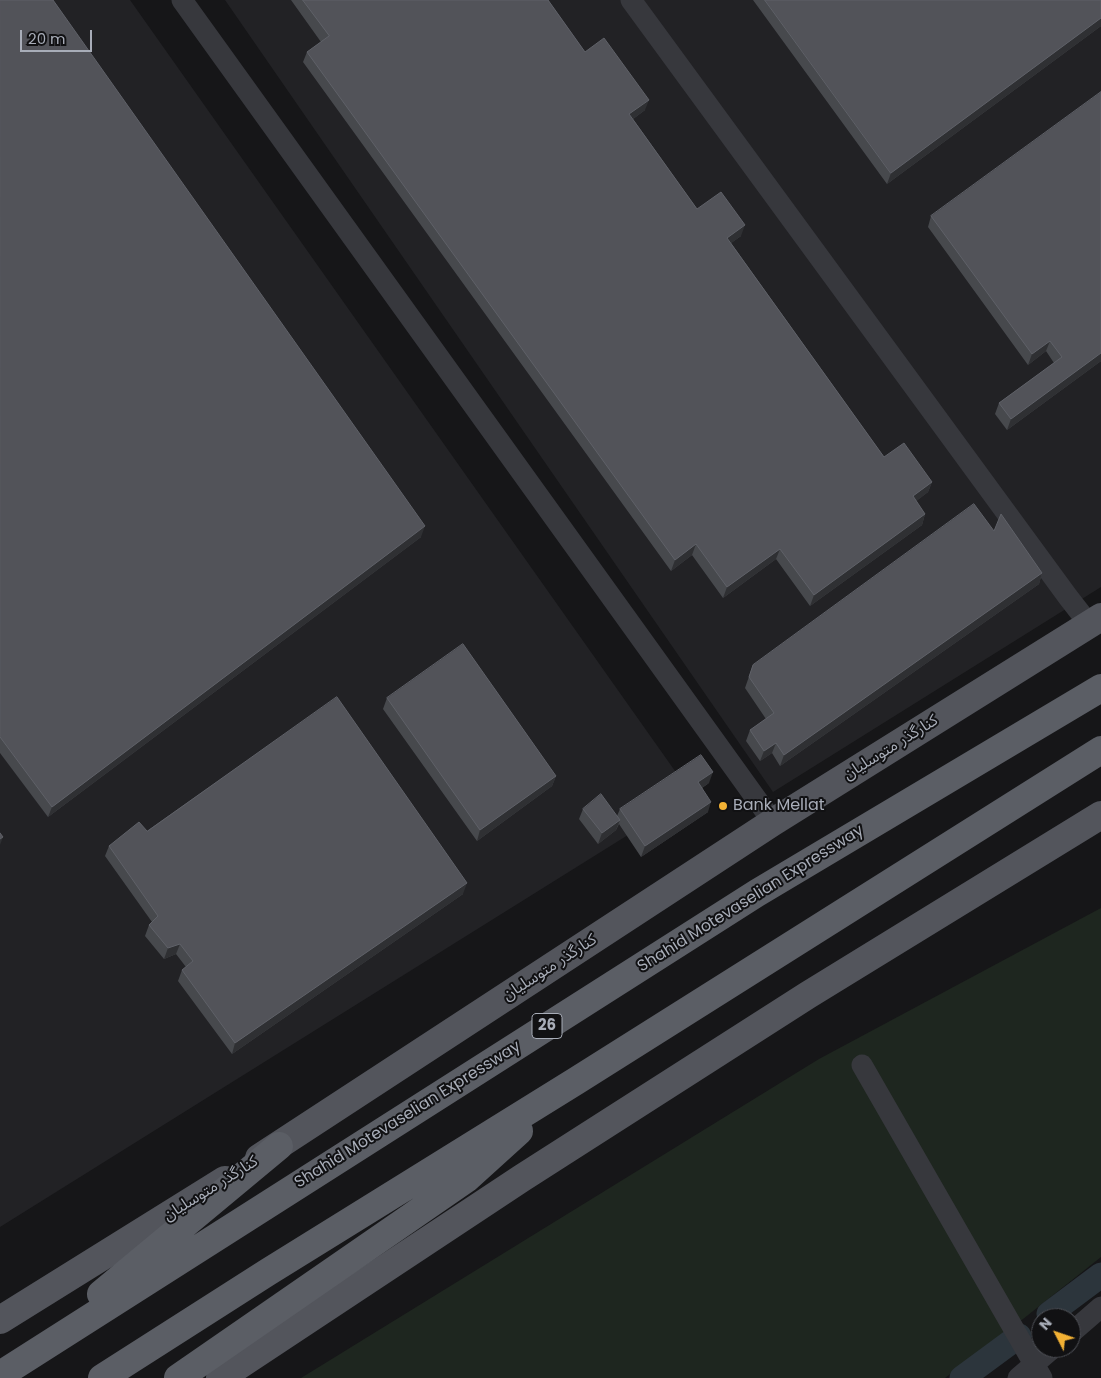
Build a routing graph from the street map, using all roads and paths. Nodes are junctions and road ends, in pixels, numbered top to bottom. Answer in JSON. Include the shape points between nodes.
{"nodes":[{"id":1,"x":182,"y":0,"type":"edge"},
{"id":2,"x":631,"y":0,"type":"edge"},
{"id":3,"x":1095,"y":620,"type":"edge"},
{"id":4,"x":1101,"y":688,"type":"edge"},
{"id":5,"x":1101,"y":750,"type":"edge"},
{"id":6,"x":1101,"y":815,"type":"edge"},
{"id":7,"x":773,"y":822,"type":"junction"},
{"id":8,"x":862,"y":1065,"type":"dead end"},
{"id":9,"x":576,"y":1081,"type":"junction"},
{"id":10,"x":279,"y":1146,"type":"junction"},
{"id":11,"x":1101,"y":1307,"type":"edge"},
{"id":12,"x":0,"y":1320,"type":"edge"},
{"id":13,"x":1081,"y":1324,"type":"edge"},
{"id":14,"x":1046,"y":1358,"type":"edge"},
{"id":15,"x":6,"y":1371,"type":"edge"},
{"id":16,"x":1038,"y":1371,"type":"edge"},
{"id":17,"x":102,"y":1378,"type":"edge"},
{"id":18,"x":178,"y":1378,"type":"edge"},
{"id":19,"x":220,"y":1378,"type":"edge"},
{"id":20,"x":1018,"y":1378,"type":"edge"}],
"edges":[{"from":1,"to":7,"type":"street"},
{"from":2,"to":3,"type":"street","via":[[1056,581]]},
{"from":3,"to":7,"type":"main road","name":"کنارگذر متوسلیان"},
{"from":4,"to":15,"type":"highway","name":"Shahid Motevaselian Expressway","number":"26","via":[[757,893]]},
{"from":5,"to":9,"type":"highway"},
{"from":6,"to":19,"type":"main road","via":[[808,994]]},
{"from":7,"to":10,"type":"main road","name":"کنارگذر متوسلیان"},
{"from":8,"to":16,"type":"street"},
{"from":9,"to":17,"type":"highway"},
{"from":9,"to":18,"type":"highway","via":[[466,1179]]},
{"from":10,"to":12,"type":"main road","name":"کنارگذر متوسلیان"},
{"from":10,"to":15,"type":"highway"},
{"from":11,"to":13,"type":"street"},
{"from":14,"to":16,"type":"street"},
{"from":16,"to":20,"type":"street"}]}
